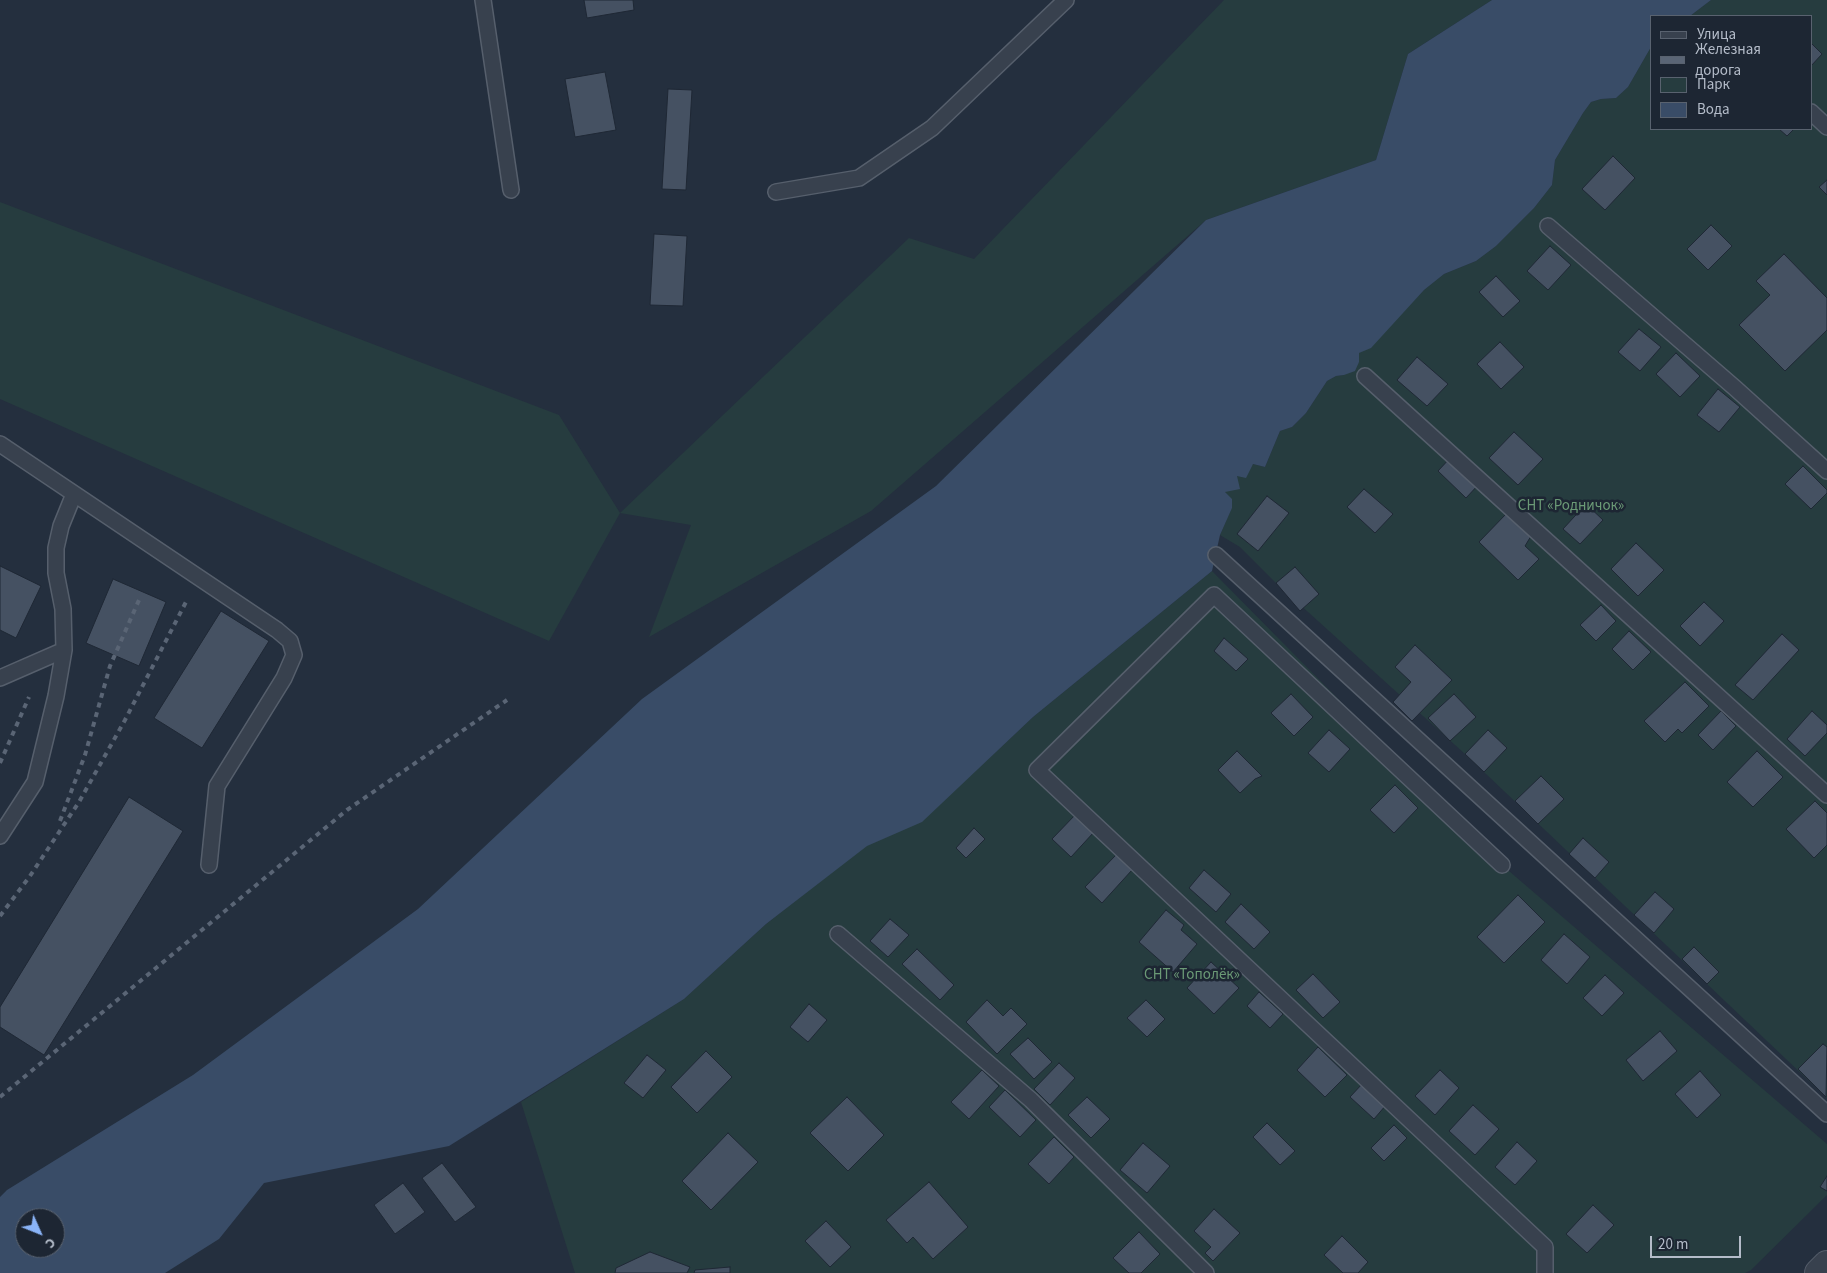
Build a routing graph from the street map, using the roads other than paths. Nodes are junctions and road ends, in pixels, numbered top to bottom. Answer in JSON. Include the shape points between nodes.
{"nodes":[{"id":1,"x":483,"y":0,"type":"edge"},
{"id":2,"x":1066,"y":0,"type":"edge"},
{"id":3,"x":1812,"y":113,"type":"edge"},
{"id":4,"x":1827,"y":128,"type":"edge"},
{"id":5,"x":511,"y":190,"type":"dead end"},
{"id":6,"x":776,"y":192,"type":"dead end"},
{"id":7,"x":1548,"y":226,"type":"dead end"},
{"id":8,"x":1365,"y":376,"type":"dead end"},
{"id":9,"x":0,"y":444,"type":"edge"},
{"id":10,"x":1827,"y":471,"type":"edge"},
{"id":11,"x":74,"y":494,"type":"junction"},
{"id":12,"x":1216,"y":555,"type":"dead end"},
{"id":13,"x":64,"y":650,"type":"junction"},
{"id":14,"x":0,"y":678,"type":"edge"},
{"id":15,"x":1827,"y":795,"type":"edge"},
{"id":16,"x":0,"y":836,"type":"edge"},
{"id":17,"x":209,"y":865,"type":"dead end"},
{"id":18,"x":1502,"y":866,"type":"dead end"},
{"id":19,"x":838,"y":934,"type":"dead end"},
{"id":20,"x":1827,"y":1114,"type":"edge"},
{"id":21,"x":1827,"y":1265,"type":"edge"},
{"id":22,"x":1206,"y":1273,"type":"edge"},
{"id":23,"x":1545,"y":1273,"type":"edge"},
{"id":24,"x":1820,"y":1273,"type":"edge"}],
"edges":[{"from":1,"to":5,"type":"lane"},
{"from":2,"to":6,"type":"lane","via":[[932,128],[859,178]]},
{"from":3,"to":4,"type":"lane"},
{"from":7,"to":10,"type":"lane"},
{"from":8,"to":15,"type":"lane"},
{"from":9,"to":11,"type":"lane"},
{"from":11,"to":13,"type":"lane","via":[[56,548]]},
{"from":11,"to":17,"type":"lane","via":[[290,641],[294,655],[284,678],[217,786]]},
{"from":12,"to":20,"type":"lane"},
{"from":13,"to":14,"type":"lane"},
{"from":13,"to":16,"type":"lane","via":[[35,782]]},
{"from":18,"to":23,"type":"lane","via":[[1214,595],[1037,770],[1545,1247]]},
{"from":19,"to":22,"type":"lane","via":[[1031,1100]]},
{"from":21,"to":24,"type":"street"}]}
